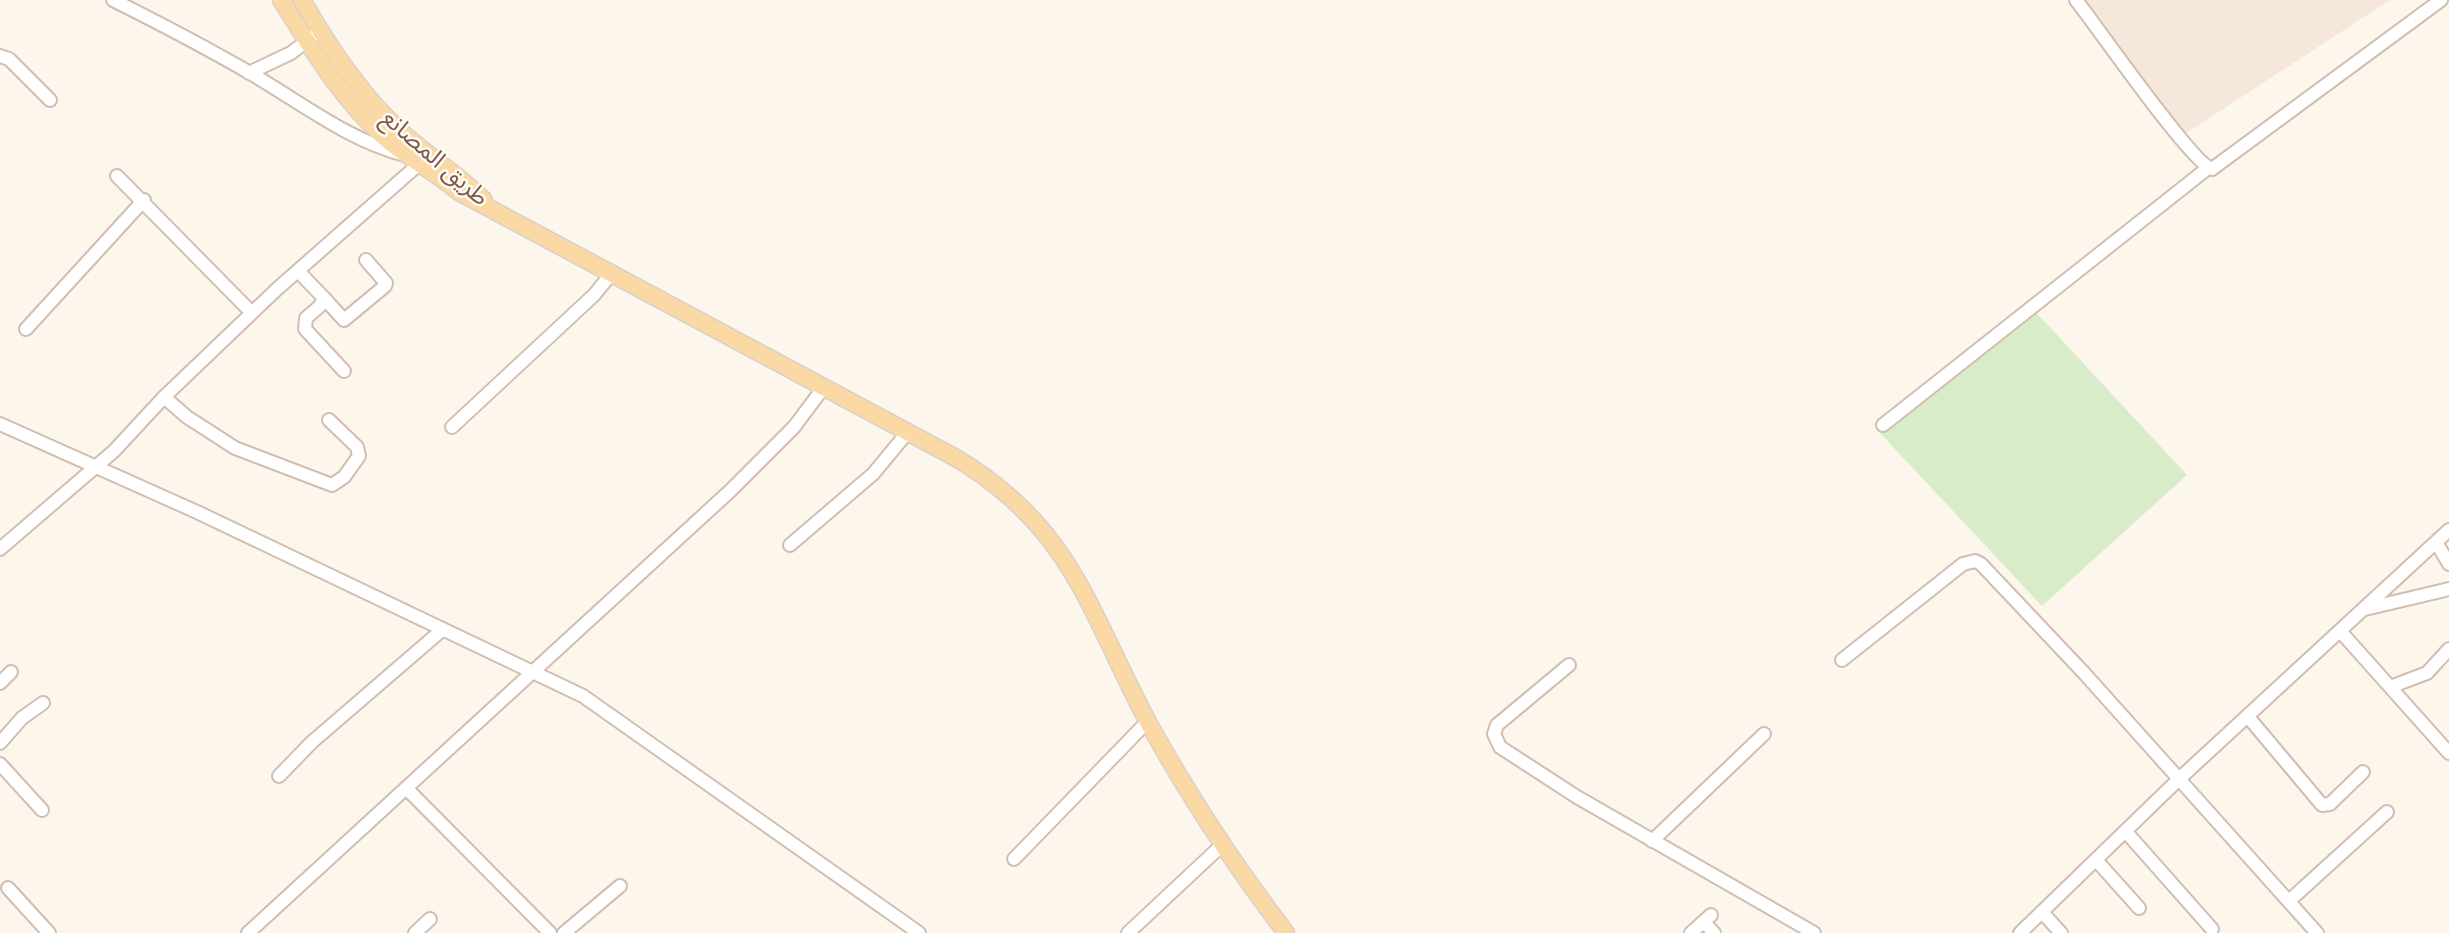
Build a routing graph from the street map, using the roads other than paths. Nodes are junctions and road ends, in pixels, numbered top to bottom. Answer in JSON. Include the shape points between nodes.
{"nodes":[{"id":1,"x":113,"y":0,"type":"edge"},
{"id":2,"x":281,"y":0,"type":"edge"},
{"id":3,"x":302,"y":0,"type":"edge"},
{"id":4,"x":2076,"y":0,"type":"edge"},
{"id":5,"x":2441,"y":0,"type":"edge"},
{"id":6,"x":320,"y":31,"type":"junction"},
{"id":7,"x":306,"y":42,"type":"junction"},
{"id":8,"x":0,"y":56,"type":"edge"},
{"id":9,"x":249,"y":73,"type":"junction"},
{"id":10,"x":50,"y":100,"type":"dead end"},
{"id":11,"x":414,"y":160,"type":"junction"},
{"id":12,"x":2208,"y":168,"type":"junction"},
{"id":13,"x":117,"y":176,"type":"dead end"},
{"id":14,"x":144,"y":200,"type":"junction"},
{"id":15,"x":496,"y":211,"type":"junction"},
{"id":16,"x":366,"y":260,"type":"dead end"},
{"id":17,"x":298,"y":271,"type":"junction"},
{"id":18,"x":612,"y":273,"type":"junction"},
{"id":19,"x":324,"y":298,"type":"junction"},
{"id":20,"x":252,"y":313,"type":"junction"},
{"id":21,"x":26,"y":329,"type":"dead end"},
{"id":22,"x":344,"y":371,"type":"dead end"},
{"id":23,"x":824,"y":387,"type":"junction"},
{"id":24,"x":164,"y":397,"type":"junction"},
{"id":25,"x":329,"y":420,"type":"dead end"},
{"id":26,"x":0,"y":424,"type":"edge"},
{"id":27,"x":1883,"y":425,"type":"dead end"},
{"id":28,"x":452,"y":427,"type":"dead end"},
{"id":29,"x":907,"y":433,"type":"junction"},
{"id":30,"x":96,"y":466,"type":"junction"},
{"id":31,"x":2449,"y":530,"type":"edge"},
{"id":32,"x":2437,"y":542,"type":"junction"},
{"id":33,"x":790,"y":545,"type":"dead end"},
{"id":34,"x":0,"y":549,"type":"edge"},
{"id":35,"x":2449,"y":564,"type":"edge"},
{"id":36,"x":2449,"y":589,"type":"edge"},
{"id":37,"x":2365,"y":609,"type":"junction"},
{"id":38,"x":442,"y":630,"type":"junction"},
{"id":39,"x":2341,"y":632,"type":"junction"},
{"id":40,"x":2449,"y":649,"type":"edge"},
{"id":41,"x":1842,"y":660,"type":"dead end"},
{"id":42,"x":1569,"y":665,"type":"dead end"},
{"id":43,"x":11,"y":672,"type":"dead end"},
{"id":44,"x":531,"y":672,"type":"junction"},
{"id":45,"x":0,"y":683,"type":"edge"},
{"id":46,"x":2390,"y":687,"type":"junction"},
{"id":47,"x":43,"y":703,"type":"dead end"},
{"id":48,"x":2249,"y":718,"type":"junction"},
{"id":49,"x":1148,"y":720,"type":"junction"},
{"id":50,"x":1764,"y":734,"type":"dead end"},
{"id":51,"x":0,"y":743,"type":"edge"},
{"id":52,"x":2449,"y":753,"type":"edge"},
{"id":53,"x":0,"y":764,"type":"edge"},
{"id":54,"x":2363,"y":772,"type":"dead end"},
{"id":55,"x":279,"y":776,"type":"dead end"},
{"id":56,"x":2179,"y":779,"type":"junction"},
{"id":57,"x":407,"y":789,"type":"junction"},
{"id":58,"x":42,"y":810,"type":"dead end"},
{"id":59,"x":2387,"y":812,"type":"dead end"},
{"id":60,"x":2127,"y":833,"type":"junction"},
{"id":61,"x":1652,"y":841,"type":"junction"},
{"id":62,"x":1221,"y":846,"type":"junction"},
{"id":63,"x":1014,"y":859,"type":"dead end"},
{"id":64,"x":2097,"y":861,"type":"junction"},
{"id":65,"x":620,"y":886,"type":"dead end"},
{"id":66,"x":8,"y":888,"type":"dead end"},
{"id":67,"x":2288,"y":901,"type":"junction"},
{"id":68,"x":2139,"y":908,"type":"dead end"},
{"id":69,"x":2042,"y":912,"type":"junction"},
{"id":70,"x":430,"y":919,"type":"dead end"},
{"id":71,"x":2212,"y":929,"type":"dead end"},
{"id":72,"x":49,"y":933,"type":"edge"},
{"id":73,"x":248,"y":933,"type":"edge"},
{"id":74,"x":415,"y":933,"type":"edge"},
{"id":75,"x":550,"y":933,"type":"edge"},
{"id":76,"x":564,"y":933,"type":"edge"},
{"id":77,"x":919,"y":933,"type":"edge"},
{"id":78,"x":1128,"y":933,"type":"edge"},
{"id":79,"x":1286,"y":933,"type":"edge"},
{"id":80,"x":1691,"y":933,"type":"edge"},
{"id":81,"x":1714,"y":933,"type":"edge"},
{"id":82,"x":1814,"y":933,"type":"edge"},
{"id":83,"x":2020,"y":933,"type":"edge"},
{"id":84,"x":2061,"y":933,"type":"edge"},
{"id":85,"x":2318,"y":933,"type":"edge"}],
"edges":[{"from":1,"to":9,"type":"street"},
{"from":2,"to":7,"type":"main road"},
{"from":3,"to":6,"type":"main road","name":"طريق المصانع"},
{"from":4,"to":12,"type":"street"},
{"from":5,"to":12,"type":"street","via":[[2222,163]]},
{"from":6,"to":7,"type":"street"},
{"from":6,"to":15,"type":"main road","name":"طريق المصانع","via":[[380,111]]},
{"from":7,"to":9,"type":"street"},
{"from":7,"to":11,"type":"main road","via":[[360,114]]},
{"from":8,"to":10,"type":"street","via":[[9,59]]},
{"from":9,"to":11,"type":"street","via":[[380,149]]},
{"from":11,"to":15,"type":"main road"},
{"from":11,"to":17,"type":"street"},
{"from":12,"to":27,"type":"street"},
{"from":13,"to":14,"type":"street"},
{"from":14,"to":20,"type":"street"},
{"from":14,"to":21,"type":"street"},
{"from":15,"to":18,"type":"main road"},
{"from":16,"to":19,"type":"street","via":[[385,286],[344,320]]},
{"from":17,"to":19,"type":"street"},
{"from":17,"to":20,"type":"street"},
{"from":18,"to":23,"type":"main road"},
{"from":18,"to":28,"type":"street"},
{"from":19,"to":22,"type":"street","via":[[306,318],[305,329]]},
{"from":20,"to":24,"type":"street"},
{"from":23,"to":29,"type":"main road"},
{"from":23,"to":44,"type":"street","via":[[794,427],[730,491]]},
{"from":24,"to":25,"type":"street","via":[[235,448],[332,485],[359,456],[357,447]]},
{"from":24,"to":30,"type":"street"},
{"from":26,"to":30,"type":"street"},
{"from":29,"to":33,"type":"street","via":[[873,474]]},
{"from":29,"to":49,"type":"main road","via":[[995,483],[1044,530],[1094,609]]},
{"from":30,"to":34,"type":"street"},
{"from":30,"to":38,"type":"street"},
{"from":31,"to":32,"type":"street"},
{"from":32,"to":35,"type":"street"},
{"from":32,"to":37,"type":"street"},
{"from":36,"to":37,"type":"street"},
{"from":37,"to":39,"type":"street"},
{"from":38,"to":44,"type":"street"},
{"from":38,"to":55,"type":"street"},
{"from":39,"to":46,"type":"street"},
{"from":39,"to":48,"type":"street"},
{"from":40,"to":46,"type":"street","via":[[2427,673]]},
{"from":41,"to":56,"type":"street","via":[[1962,564],[1975,561]]},
{"from":42,"to":61,"type":"street","via":[[1501,721],[1494,731],[1495,741]]},
{"from":43,"to":45,"type":"street"},
{"from":44,"to":57,"type":"street"},
{"from":44,"to":77,"type":"street","via":[[592,702]]},
{"from":46,"to":52,"type":"street"},
{"from":47,"to":51,"type":"street"},
{"from":48,"to":54,"type":"street","via":[[2322,805],[2330,804]]},
{"from":48,"to":56,"type":"street"},
{"from":49,"to":62,"type":"main road"},
{"from":49,"to":63,"type":"street"},
{"from":50,"to":61,"type":"street"},
{"from":53,"to":58,"type":"street"},
{"from":56,"to":60,"type":"street"},
{"from":56,"to":67,"type":"street"},
{"from":57,"to":73,"type":"street"},
{"from":57,"to":75,"type":"street"},
{"from":59,"to":67,"type":"street"},
{"from":60,"to":64,"type":"street"},
{"from":60,"to":71,"type":"street"},
{"from":61,"to":82,"type":"street"},
{"from":62,"to":78,"type":"street"},
{"from":62,"to":79,"type":"main road"},
{"from":64,"to":68,"type":"street"},
{"from":64,"to":69,"type":"street"},
{"from":65,"to":76,"type":"street"},
{"from":66,"to":72,"type":"street"},
{"from":67,"to":85,"type":"street"},
{"from":69,"to":83,"type":"street"},
{"from":69,"to":84,"type":"street"},
{"from":70,"to":74,"type":"street"},
{"from":80,"to":81,"type":"street","via":[[1708,919]]}]}
